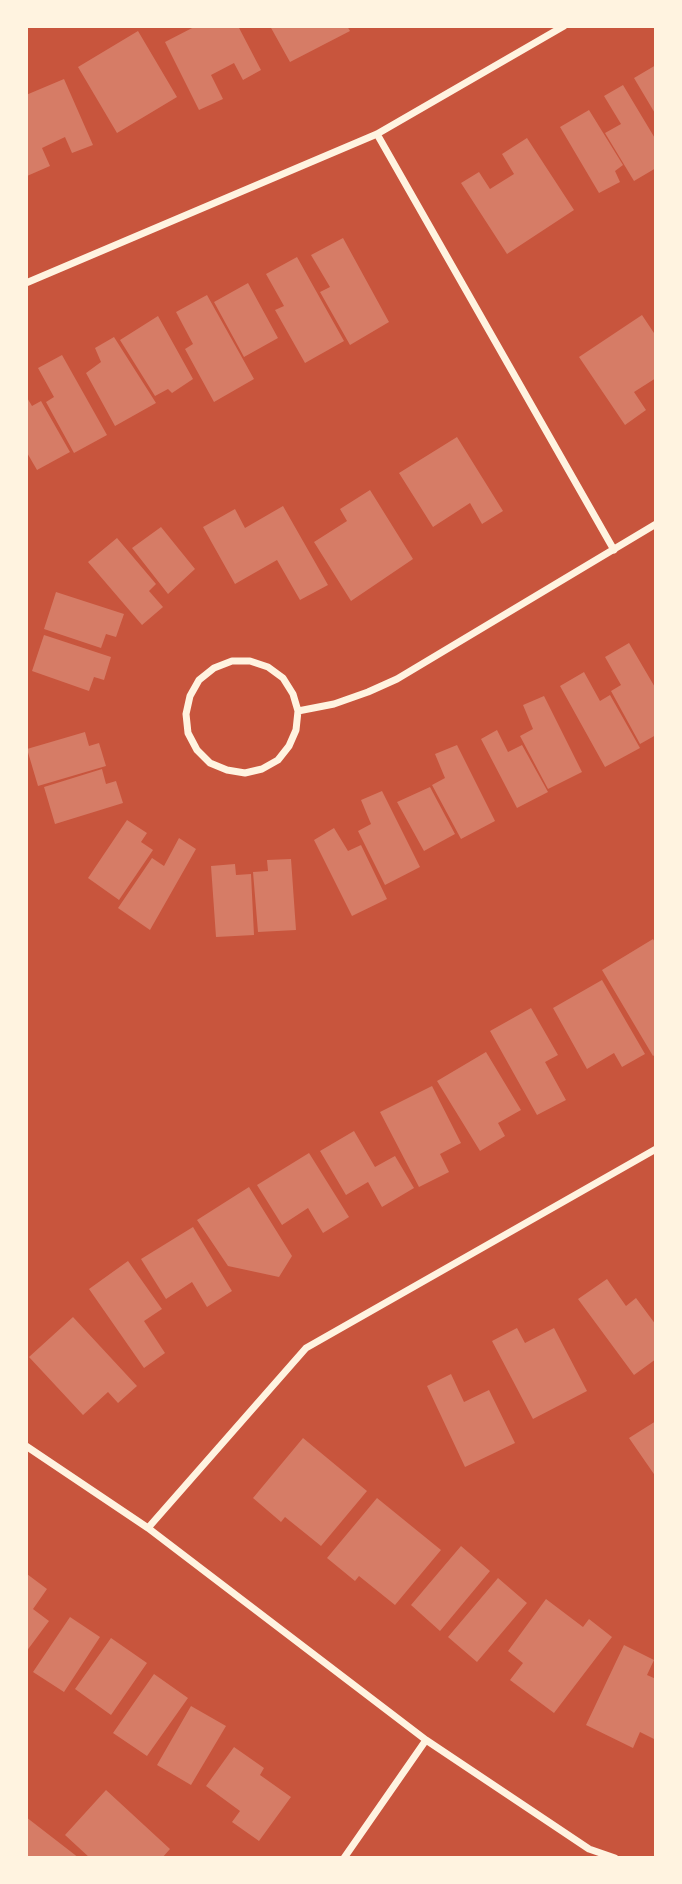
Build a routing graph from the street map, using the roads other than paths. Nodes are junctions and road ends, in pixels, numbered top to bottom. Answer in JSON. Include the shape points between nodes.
{"nodes":[{"id":1,"x":564,"y":26,"type":"edge"},
{"id":2,"x":377,"y":134,"type":"junction"},
{"id":3,"x":26,"y":283,"type":"edge"},
{"id":4,"x":656,"y":524,"type":"edge"},
{"id":5,"x":614,"y":550,"type":"junction"},
{"id":6,"x":298,"y":711,"type":"junction"},
{"id":7,"x":656,"y":1149,"type":"edge"},
{"id":8,"x":26,"y":1446,"type":"edge"},
{"id":9,"x":149,"y":1528,"type":"junction"},
{"id":10,"x":426,"y":1740,"type":"junction"},
{"id":11,"x":344,"y":1858,"type":"edge"},
{"id":12,"x":615,"y":1858,"type":"edge"}],
"edges":[{"from":1,"to":2,"type":"street"},
{"from":2,"to":3,"type":"street"},
{"from":2,"to":5,"type":"street"},
{"from":4,"to":5,"type":"street"},
{"from":5,"to":6,"type":"street","via":[[397,679],[334,704]]},
{"from":6,"to":6,"type":"street","via":[[296,730],[278,760],[245,773],[227,770],[204,756],[188,733],[186,714],[199,680],[232,661],[250,661],[283,678]]},
{"from":7,"to":9,"type":"street","via":[[306,1348]]},
{"from":8,"to":9,"type":"street"},
{"from":9,"to":10,"type":"street"},
{"from":10,"to":11,"type":"street"},
{"from":10,"to":12,"type":"street","via":[[589,1849]]}]}
